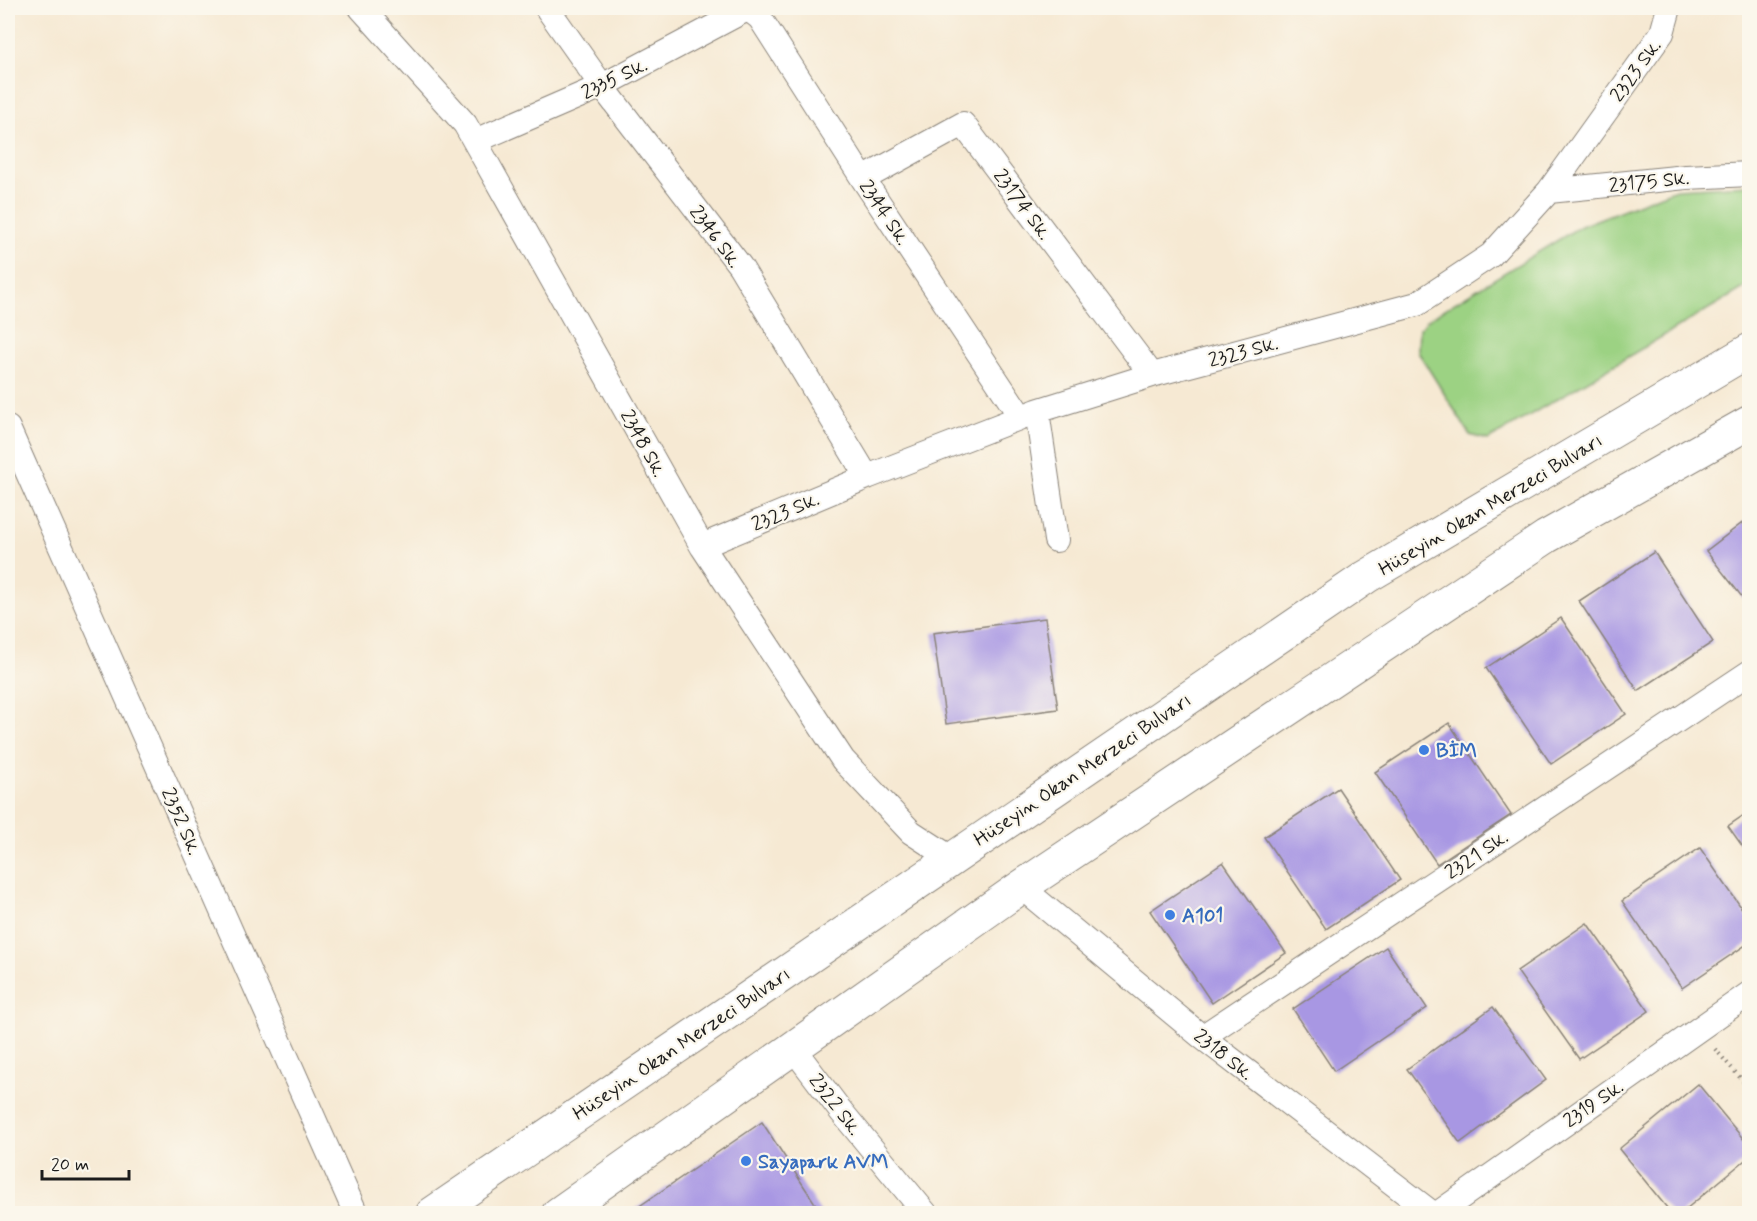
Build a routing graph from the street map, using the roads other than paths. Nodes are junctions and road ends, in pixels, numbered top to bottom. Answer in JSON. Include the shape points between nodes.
{"nodes":[{"id":1,"x":361,"y":8,"type":"edge"},
{"id":2,"x":547,"y":8,"type":"edge"},
{"id":3,"x":748,"y":8,"type":"edge"},
{"id":4,"x":1670,"y":8,"type":"edge"},
{"id":5,"x":602,"y":86,"type":"junction"},
{"id":6,"x":475,"y":141,"type":"junction"},
{"id":7,"x":1749,"y":174,"type":"edge"},
{"id":8,"x":863,"y":179,"type":"junction"},
{"id":9,"x":1549,"y":191,"type":"junction"},
{"id":10,"x":1749,"y":350,"type":"edge"},
{"id":11,"x":1152,"y":375,"type":"junction"},
{"id":12,"x":1029,"y":414,"type":"junction"},
{"id":13,"x":1749,"y":422,"type":"edge"},
{"id":14,"x":8,"y":428,"type":"edge"},
{"id":15,"x":867,"y":477,"type":"junction"},
{"id":16,"x":1056,"y":540,"type":"dead end"},
{"id":17,"x":702,"y":546,"type":"junction"},
{"id":18,"x":1749,"y":672,"type":"edge"},
{"id":19,"x":951,"y":858,"type":"junction"},
{"id":20,"x":1021,"y":887,"type":"junction"},
{"id":21,"x":1749,"y":993,"type":"edge"},
{"id":22,"x":1202,"y":1037,"type":"junction"},
{"id":23,"x":793,"y":1048,"type":"junction"},
{"id":24,"x":356,"y":1214,"type":"edge"},
{"id":25,"x":432,"y":1214,"type":"edge"},
{"id":26,"x":558,"y":1214,"type":"edge"},
{"id":27,"x":926,"y":1214,"type":"edge"},
{"id":28,"x":1435,"y":1214,"type":"edge"}],
"edges":[{"from":1,"to":6,"type":"street","name":"2348 Sk.","via":[[465,124]]},
{"from":2,"to":5,"type":"street","name":"2346 Sk."},
{"from":3,"to":5,"type":"street","name":"2335 Sk."},
{"from":3,"to":8,"type":"street","name":"2344 Sk.","via":[[760,18]]},
{"from":4,"to":9,"type":"street","name":"2323 Sk.","via":[[1662,33]]},
{"from":5,"to":6,"type":"street","name":"2335 Sk."},
{"from":5,"to":15,"type":"street","name":"2346 Sk.","via":[[740,266]]},
{"from":6,"to":17,"type":"street","name":"2348 Sk."},
{"from":7,"to":9,"type":"street","name":"23175 Sk."},
{"from":8,"to":11,"type":"street","name":"23174 Sk.","via":[[963,124]]},
{"from":8,"to":12,"type":"street","name":"2344 Sk."},
{"from":9,"to":11,"type":"street","name":"2323 Sk.","via":[[1491,255],[1417,304]]},
{"from":10,"to":19,"type":"main road","name":"Hüseyin Okan Merzeci Bulvarı","via":[[1366,577]]},
{"from":11,"to":12,"type":"street","name":"2323 Sk."},
{"from":12,"to":15,"type":"street","name":"2323 Sk."},
{"from":12,"to":16,"type":"street","name":"2344 Sk."},
{"from":13,"to":20,"type":"main road","via":[[1546,537]]},
{"from":14,"to":24,"type":"street","name":"2352 Sk."},
{"from":15,"to":17,"type":"street","name":"2323 Sk."},
{"from":17,"to":19,"type":"street","name":"2348 Sk.","via":[[843,760],[911,832]]},
{"from":18,"to":22,"type":"street","name":"2321 Sk."},
{"from":19,"to":25,"type":"main road","name":"Hüseyin Okan Merzeci Bulvarı"},
{"from":20,"to":22,"type":"street","name":"2318 Sk."},
{"from":20,"to":23,"type":"main road"},
{"from":21,"to":28,"type":"street","name":"2319 Sk."},
{"from":22,"to":28,"type":"street","name":"2318 Sk."},
{"from":23,"to":26,"type":"main road"},
{"from":23,"to":27,"type":"street","name":"2322 Sk."}]}
